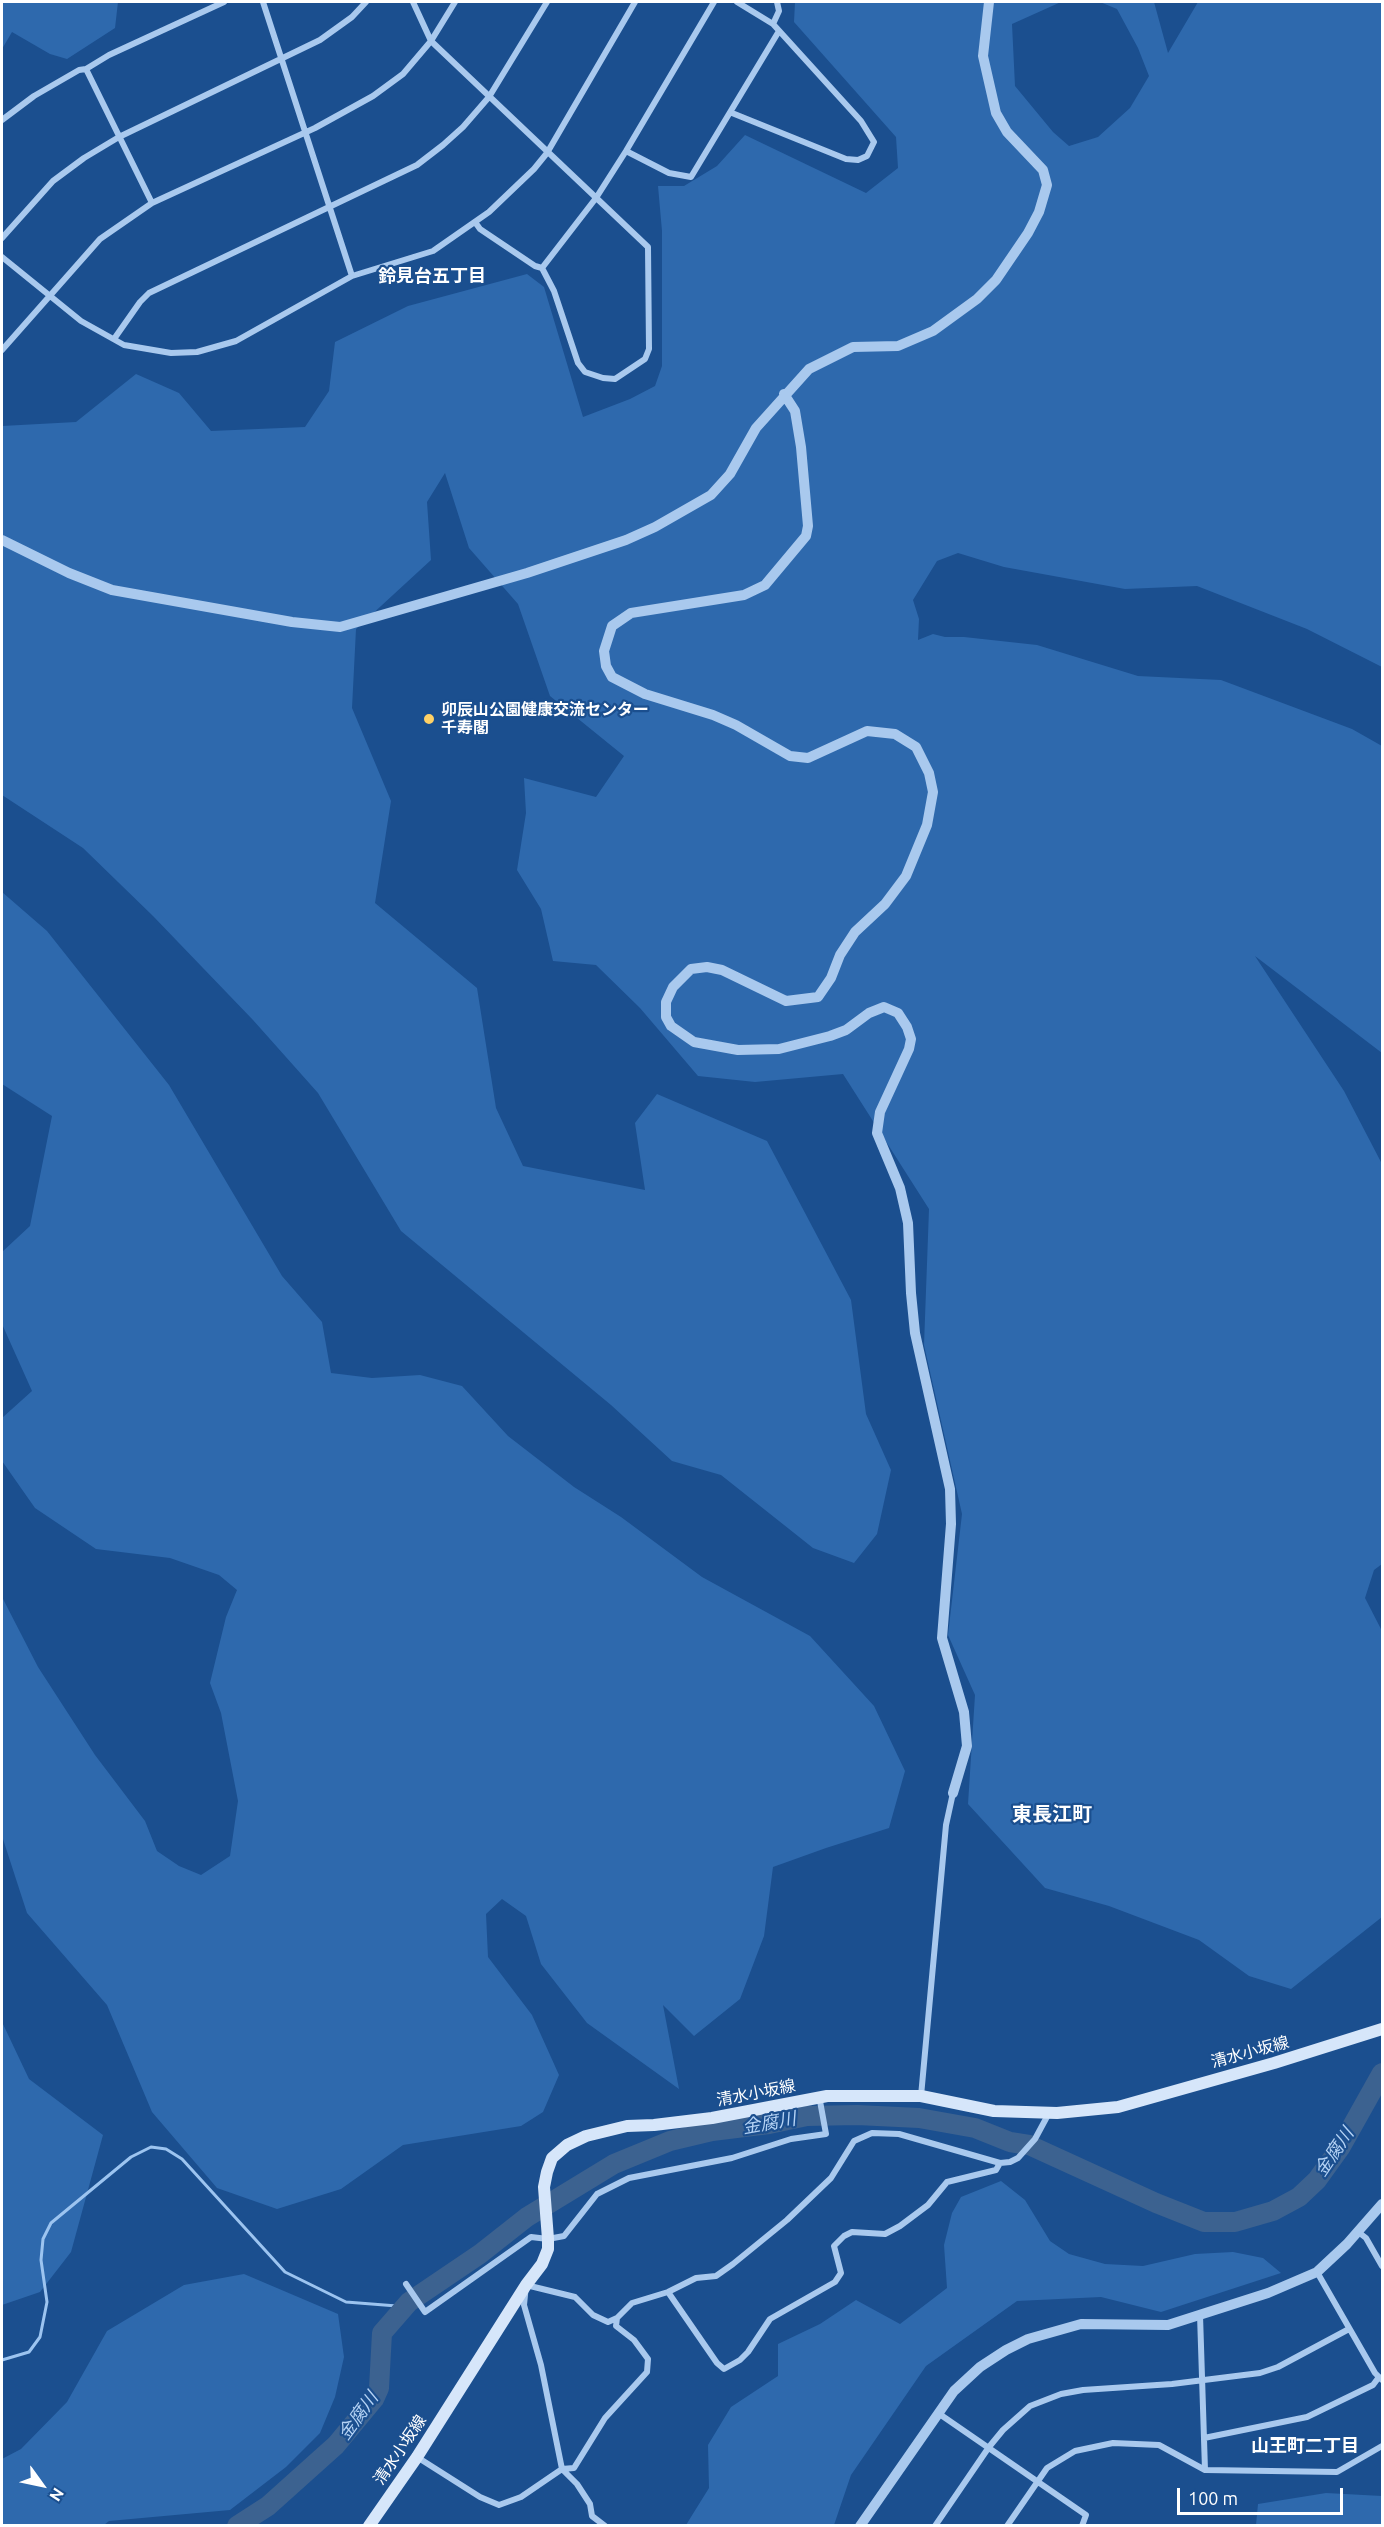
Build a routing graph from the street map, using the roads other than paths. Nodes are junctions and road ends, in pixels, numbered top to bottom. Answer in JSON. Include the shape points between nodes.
{"nodes":[{"id":1,"x":224,"y":2,"type":"edge"},
{"id":2,"x":263,"y":2,"type":"edge"},
{"id":3,"x":366,"y":2,"type":"edge"},
{"id":4,"x":413,"y":2,"type":"edge"},
{"id":5,"x":455,"y":2,"type":"edge"},
{"id":6,"x":547,"y":2,"type":"edge"},
{"id":7,"x":635,"y":2,"type":"edge"},
{"id":8,"x":714,"y":2,"type":"edge"},
{"id":9,"x":737,"y":2,"type":"edge"},
{"id":10,"x":777,"y":2,"type":"edge"},
{"id":11,"x":989,"y":2,"type":"edge"},
{"id":12,"x":773,"y":24,"type":"junction"},
{"id":13,"x":779,"y":31,"type":"junction"},
{"id":14,"x":431,"y":41,"type":"junction"},
{"id":15,"x":281,"y":60,"type":"junction"},
{"id":16,"x":87,"y":69,"type":"junction"},
{"id":17,"x":489,"y":98,"type":"junction"},
{"id":18,"x":732,"y":113,"type":"junction"},
{"id":19,"x":2,"y":120,"type":"edge"},
{"id":20,"x":304,"y":133,"type":"junction"},
{"id":21,"x":119,"y":137,"type":"junction"},
{"id":22,"x":626,"y":151,"type":"junction"},
{"id":23,"x":547,"y":153,"type":"junction"},
{"id":24,"x":596,"y":198,"type":"junction"},
{"id":25,"x":152,"y":203,"type":"junction"},
{"id":26,"x":328,"y":206,"type":"junction"},
{"id":27,"x":475,"y":222,"type":"junction"},
{"id":28,"x":2,"y":238,"type":"edge"},
{"id":29,"x":2,"y":257,"type":"edge"},
{"id":30,"x":542,"y":268,"type":"junction"},
{"id":31,"x":352,"y":276,"type":"junction"},
{"id":32,"x":49,"y":296,"type":"junction"},
{"id":33,"x":114,"y":339,"type":"junction"},
{"id":34,"x":2,"y":350,"type":"edge"},
{"id":35,"x":784,"y":394,"type":"junction"},
{"id":36,"x":2,"y":540,"type":"edge"},
{"id":37,"x":952,"y":1793,"type":"joint"},
{"id":38,"x":1383,"y":2029,"type":"edge"},
{"id":39,"x":921,"y":2096,"type":"junction"},
{"id":40,"x":823,"y":2098,"type":"junction"},
{"id":41,"x":1049,"y":2113,"type":"junction"},
{"id":42,"x":1000,"y":2163,"type":"junction"},
{"id":43,"x":1383,"y":2204,"type":"edge"},
{"id":44,"x":1357,"y":2231,"type":"junction"},
{"id":45,"x":548,"y":2234,"type":"junction"},
{"id":46,"x":1383,"y":2266,"type":"edge"},
{"id":47,"x":1317,"y":2272,"type":"junction"},
{"id":48,"x":406,"y":2284,"type":"dead end"},
{"id":49,"x":526,"y":2285,"type":"junction"},
{"id":50,"x":668,"y":2292,"type":"junction"},
{"id":51,"x":1200,"y":2315,"type":"junction"},
{"id":52,"x":617,"y":2318,"type":"junction"},
{"id":53,"x":1348,"y":2329,"type":"junction"},
{"id":54,"x":1381,"y":2378,"type":"edge"},
{"id":55,"x":1202,"y":2380,"type":"junction"},
{"id":56,"x":938,"y":2412,"type":"junction"},
{"id":57,"x":1204,"y":2438,"type":"junction"},
{"id":58,"x":1383,"y":2446,"type":"edge"},
{"id":59,"x":989,"y":2447,"type":"junction"},
{"id":60,"x":417,"y":2457,"type":"junction"},
{"id":61,"x":562,"y":2469,"type":"junction"},
{"id":62,"x":1205,"y":2470,"type":"junction"},
{"id":63,"x":1038,"y":2480,"type":"junction"},
{"id":64,"x":369,"y":2526,"type":"edge"},
{"id":65,"x":605,"y":2526,"type":"edge"},
{"id":66,"x":860,"y":2526,"type":"edge"},
{"id":67,"x":935,"y":2526,"type":"edge"},
{"id":68,"x":1007,"y":2526,"type":"edge"},
{"id":69,"x":1082,"y":2526,"type":"edge"}],
"edges":[{"from":1,"to":16,"type":"street"},
{"from":2,"to":15,"type":"street"},
{"from":3,"to":15,"type":"street","via":[[320,40]]},
{"from":4,"to":14,"type":"street"},
{"from":5,"to":14,"type":"street"},
{"from":6,"to":17,"type":"street"},
{"from":7,"to":23,"type":"street"},
{"from":8,"to":22,"type":"street"},
{"from":9,"to":12,"type":"street"},
{"from":10,"to":12,"type":"street","via":[[779,11]]},
{"from":11,"to":35,"type":"street","via":[[983,56],[994,105],[1007,132],[1042,170],[1047,185],[1039,212],[996,280],[933,331],[898,346],[853,347],[809,369]]},
{"from":12,"to":13,"type":"street"},
{"from":13,"to":18,"type":"street"},
{"from":13,"to":18,"type":"street","via":[[861,121],[874,142],[867,156],[846,159]]},
{"from":14,"to":17,"type":"street"},
{"from":14,"to":20,"type":"street","via":[[403,74],[373,96]]},
{"from":15,"to":20,"type":"street"},
{"from":15,"to":21,"type":"street"},
{"from":16,"to":19,"type":"street","via":[[34,96]]},
{"from":16,"to":21,"type":"street"},
{"from":17,"to":23,"type":"street"},
{"from":17,"to":26,"type":"street","via":[[463,128],[417,165]]},
{"from":18,"to":22,"type":"street","via":[[691,177],[669,172]]},
{"from":20,"to":25,"type":"street"},
{"from":20,"to":26,"type":"street"},
{"from":21,"to":25,"type":"street"},
{"from":21,"to":28,"type":"street","via":[[53,181]]},
{"from":22,"to":24,"type":"street"},
{"from":23,"to":24,"type":"street"},
{"from":23,"to":27,"type":"street"},
{"from":24,"to":30,"type":"street"},
{"from":24,"to":30,"type":"street","via":[[648,248],[649,349],[645,360],[615,379],[585,372],[578,363],[554,291]]},
{"from":25,"to":32,"type":"street","via":[[100,239]]},
{"from":26,"to":31,"type":"street"},
{"from":26,"to":33,"type":"street","via":[[149,293]]},
{"from":27,"to":30,"type":"street"},
{"from":27,"to":31,"type":"street","via":[[433,251]]},
{"from":29,"to":32,"type":"street"},
{"from":31,"to":33,"type":"street","via":[[236,341],[197,352],[171,353],[124,345]]},
{"from":32,"to":33,"type":"street","via":[[81,321]]},
{"from":32,"to":34,"type":"street"},
{"from":35,"to":36,"type":"street","via":[[756,428],[730,474],[711,495],[655,527],[527,573],[340,627],[112,590]]},
{"from":35,"to":37,"type":"street","via":[[795,411],[801,447],[806,536],[765,585],[744,595],[631,613],[612,626],[604,651],[612,677],[645,694],[736,725],[790,756],[808,758],[867,731],[895,734],[916,747],[929,773],[933,792],[927,825],[906,876],[885,904],[855,932],[818,997],[786,1001],[722,970],[691,969],[673,987],[666,1002],[666,1017],[671,1026],[694,1042],[738,1050],[778,1049],[830,1036],[884,1007],[898,1013],[906,1027],[909,1049],[880,1112],[877,1133],[900,1188],[908,1223],[915,1333],[950,1489],[942,1638],[964,1712],[967,1746]]},
{"from":37,"to":39,"type":"street"},
{"from":38,"to":41,"type":"main road","name":"清水小坂線","via":[[1118,2107]]},
{"from":39,"to":40,"type":"main road","name":"清水小坂線"},
{"from":39,"to":41,"type":"main road","name":"清水小坂線","via":[[994,2111]]},
{"from":40,"to":45,"type":"street","via":[[826,2134],[629,2178],[597,2194],[564,2236]]},
{"from":40,"to":45,"type":"main road","name":"清水小坂線","via":[[712,2118],[627,2126],[567,2145],[552,2158],[544,2187]]},
{"from":41,"to":42,"type":"street","via":[[1035,2139],[1018,2158]]},
{"from":42,"to":50,"type":"street","via":[[899,2134],[872,2133],[854,2141],[831,2178],[733,2264],[716,2276],[696,2278]]},
{"from":42,"to":50,"type":"street","via":[[996,2170],[947,2182],[928,2205],[885,2234],[852,2232],[844,2236],[834,2246],[841,2273],[835,2282],[770,2319],[748,2352],[724,2369]]},
{"from":43,"to":44,"type":"street"},
{"from":44,"to":46,"type":"street","via":[[1366,2238]]},
{"from":44,"to":47,"type":"street"},
{"from":45,"to":48,"type":"street","via":[[531,2237],[426,2312]]},
{"from":45,"to":49,"type":"main road","name":"清水小坂線","via":[[542,2264]]},
{"from":47,"to":51,"type":"street"},
{"from":47,"to":53,"type":"street"},
{"from":49,"to":52,"type":"street","via":[[574,2297],[593,2315],[608,2322]]},
{"from":49,"to":60,"type":"main road","name":"清水小坂線"},
{"from":49,"to":61,"type":"street","via":[[524,2305],[541,2365]]},
{"from":50,"to":52,"type":"street","via":[[632,2303]]},
{"from":51,"to":55,"type":"street"},
{"from":51,"to":56,"type":"street","via":[[1168,2325],[1081,2324],[1028,2339],[980,2367]]},
{"from":52,"to":61,"type":"street","via":[[616,2326],[648,2358],[647,2372],[605,2418],[574,2468]]},
{"from":53,"to":54,"type":"street"},
{"from":53,"to":55,"type":"street","via":[[1278,2367]]},
{"from":54,"to":57,"type":"street","via":[[1307,2417]]},
{"from":55,"to":57,"type":"street"},
{"from":55,"to":59,"type":"street","via":[[1061,2394],[1030,2406]]},
{"from":56,"to":59,"type":"street"},
{"from":56,"to":66,"type":"street"},
{"from":57,"to":62,"type":"street"},
{"from":58,"to":62,"type":"street","via":[[1337,2472]]},
{"from":59,"to":63,"type":"street"},
{"from":59,"to":67,"type":"street"},
{"from":60,"to":61,"type":"street","via":[[499,2505],[521,2497]]},
{"from":60,"to":64,"type":"main road","name":"清水小坂線"},
{"from":61,"to":65,"type":"street","via":[[590,2504],[591,2516]]},
{"from":62,"to":63,"type":"street","via":[[1159,2445],[1113,2443],[1075,2451],[1047,2468]]},
{"from":63,"to":68,"type":"street"},
{"from":63,"to":69,"type":"street","via":[[1086,2515]]}]}
